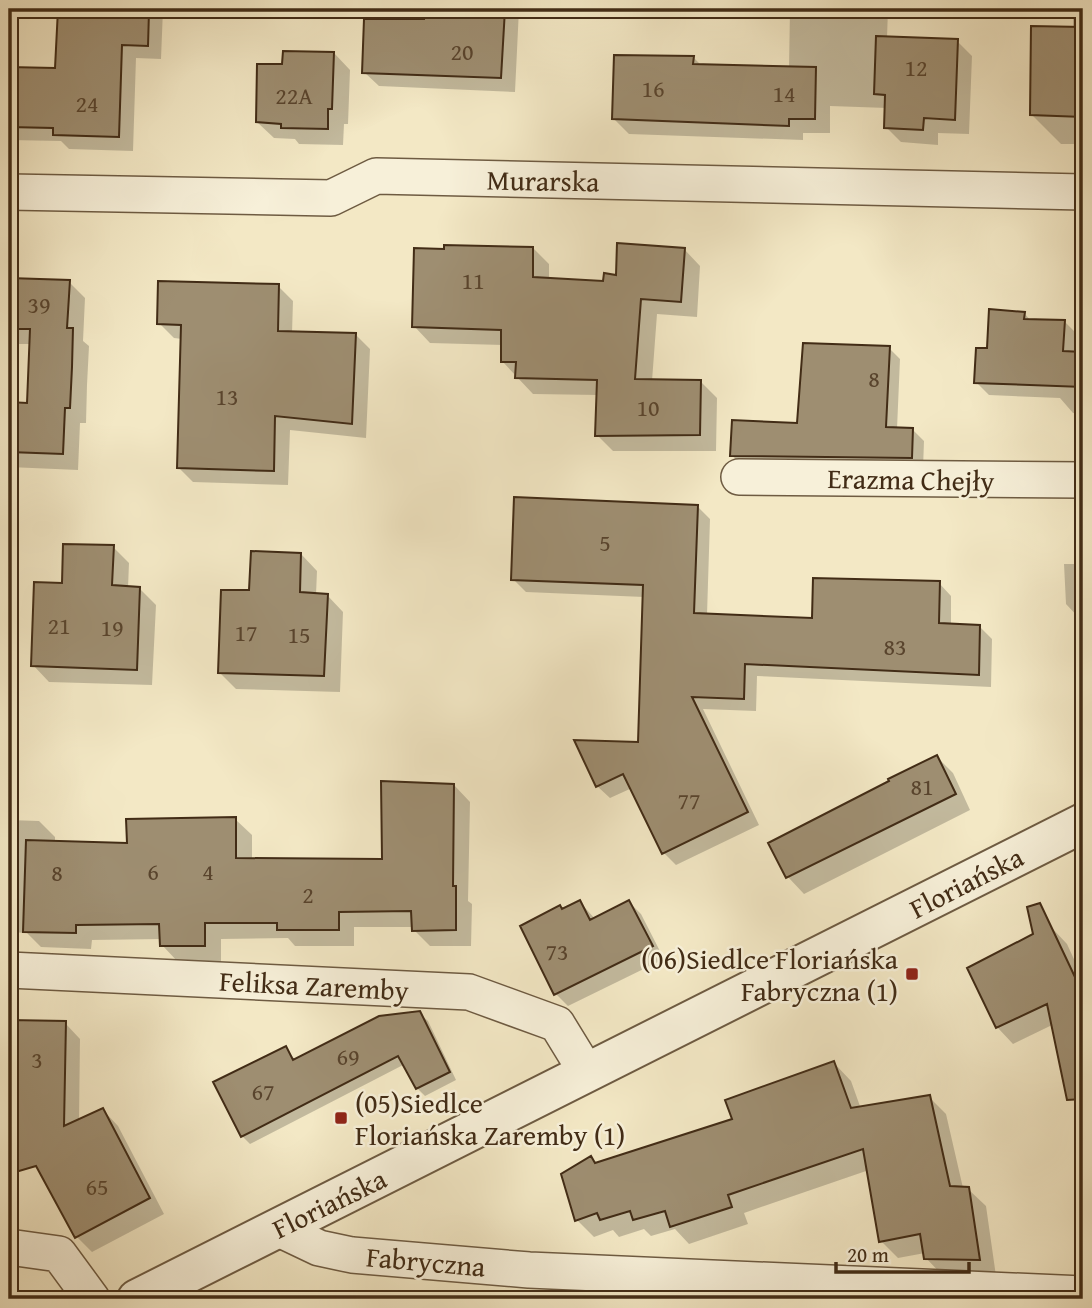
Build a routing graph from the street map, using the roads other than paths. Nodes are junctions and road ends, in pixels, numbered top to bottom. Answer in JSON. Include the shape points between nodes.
{"nodes":[{"id":1,"x":9,"y":192,"type":"edge"},
{"id":2,"x":1083,"y":192,"type":"edge"},
{"id":3,"x":739,"y":477,"type":"dead end"},
{"id":4,"x":1083,"y":480,"type":"edge"},
{"id":5,"x":1083,"y":823,"type":"edge"},
{"id":6,"x":9,"y":970,"type":"edge"},
{"id":7,"x":587,"y":1073,"type":"junction"},
{"id":8,"x":278,"y":1228,"type":"junction"},
{"id":9,"x":9,"y":1247,"type":"edge"},
{"id":10,"x":1083,"y":1294,"type":"edge"},
{"id":11,"x":92,"y":1299,"type":"edge"},
{"id":12,"x":136,"y":1299,"type":"edge"}],
"edges":[{"from":1,"to":2,"type":"street","name":"Murarska","via":[[331,198],[376,176]]},
{"from":3,"to":4,"type":"street","name":"Erazma Chejły"},
{"from":5,"to":7,"type":"street","name":"Floriańska"},
{"from":6,"to":7,"type":"street","name":"Feliksa Zaremby","via":[[469,992],[557,1024]]},
{"from":7,"to":8,"type":"street","name":"Floriańska"},
{"from":8,"to":10,"type":"street","name":"Fabryczna","via":[[319,1248],[352,1255],[515,1268]]},
{"from":8,"to":12,"type":"street","name":"Floriańska"},
{"from":9,"to":11,"type":"street","via":[[59,1254]]}]}
